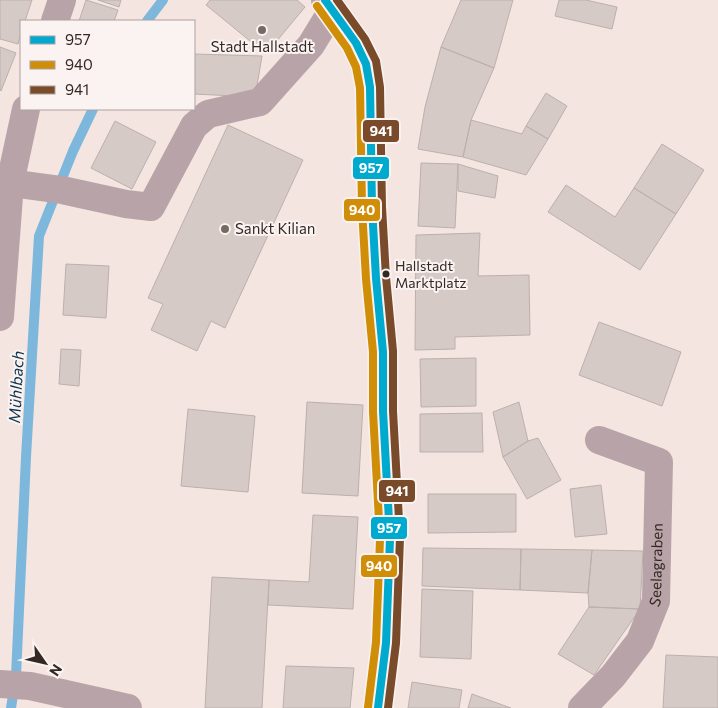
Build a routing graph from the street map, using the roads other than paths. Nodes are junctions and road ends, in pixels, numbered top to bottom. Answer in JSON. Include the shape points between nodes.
{"nodes":[{"id":1,"x":62,"y":0,"type":"edge"},
{"id":2,"x":329,"y":4,"type":"edge"},
{"id":3,"x":55,"y":20,"type":"edge"},
{"id":4,"x":26,"y":110,"type":"edge"},
{"id":5,"x":21,"y":185,"type":"junction"},
{"id":6,"x":0,"y":317,"type":"edge"},
{"id":7,"x":599,"y":440,"type":"dead end"},
{"id":8,"x":13,"y":685,"type":"edge"},
{"id":9,"x":128,"y":708,"type":"edge"},
{"id":10,"x":378,"y":708,"type":"edge"},
{"id":11,"x":582,"y":708,"type":"edge"}],
"edges":[{"from":1,"to":3,"type":"street"},
{"from":2,"to":5,"type":"street","via":[[311,45],[260,102],[208,114],[194,126],[151,207]]},
{"from":2,"to":10,"type":"street","via":[[356,43],[366,64],[370,87],[372,207],[383,352],[390,539],[386,643]]},
{"from":4,"to":5,"type":"street"},
{"from":5,"to":6,"type":"street"},
{"from":7,"to":11,"type":"street","name":"Seelagraben","via":[[659,462],[656,601],[640,641]]},
{"from":8,"to":9,"type":"street"}]}
